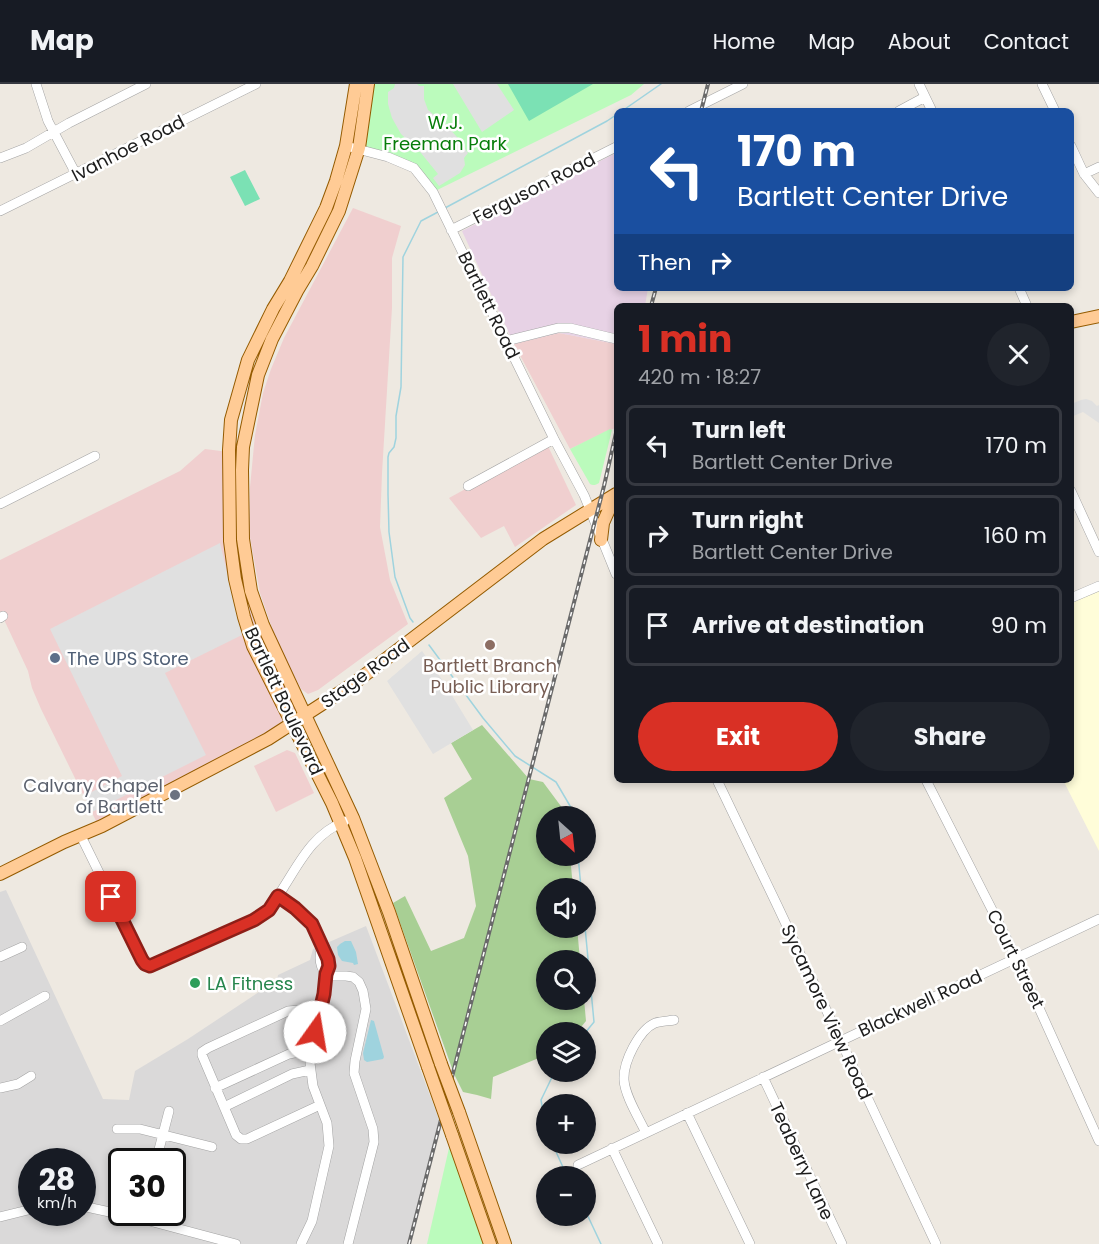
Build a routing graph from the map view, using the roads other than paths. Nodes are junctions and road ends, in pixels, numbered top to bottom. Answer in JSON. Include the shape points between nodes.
{"nodes":[{"id":1,"x":36,"y":84,"type":"edge"},
{"id":2,"x":146,"y":84,"type":"edge"},
{"id":3,"x":356,"y":84,"type":"edge"},
{"id":4,"x":368,"y":84,"type":"edge"},
{"id":5,"x":744,"y":84,"type":"edge"},
{"id":6,"x":919,"y":84,"type":"edge"},
{"id":7,"x":1042,"y":84,"type":"edge"},
{"id":8,"x":253,"y":85,"type":"edge"},
{"id":9,"x":925,"y":98,"type":"junction"},
{"id":10,"x":695,"y":108,"type":"edge"},
{"id":11,"x":905,"y":108,"type":"edge"},
{"id":12,"x":930,"y":108,"type":"edge"},
{"id":13,"x":1054,"y":108,"type":"edge"},
{"id":14,"x":54,"y":131,"type":"junction"},
{"id":15,"x":346,"y":146,"type":"junction"},
{"id":16,"x":359,"y":148,"type":"junction"},
{"id":17,"x":614,"y":148,"type":"edge"},
{"id":18,"x":1074,"y":152,"type":"edge"},
{"id":19,"x":0,"y":158,"type":"edge"},
{"id":20,"x":1099,"y":166,"type":"edge"},
{"id":21,"x":76,"y":174,"type":"junction"},
{"id":22,"x":1084,"y":174,"type":"junction"},
{"id":23,"x":1099,"y":194,"type":"edge"},
{"id":24,"x":326,"y":208,"type":"junction"},
{"id":25,"x":0,"y":211,"type":"edge"},
{"id":26,"x":339,"y":211,"type":"junction"},
{"id":27,"x":451,"y":230,"type":"junction"},
{"id":28,"x":279,"y":312,"type":"junction"},
{"id":29,"x":1099,"y":316,"type":"edge"},
{"id":30,"x":1074,"y":321,"type":"edge"},
{"id":31,"x":614,"y":339,"type":"edge"},
{"id":32,"x":506,"y":341,"type":"junction"},
{"id":33,"x":554,"y":439,"type":"junction"},
{"id":34,"x":95,"y":456,"type":"dead end"},
{"id":35,"x":468,"y":486,"type":"dead end"},
{"id":36,"x":614,"y":495,"type":"edge"},
{"id":37,"x":614,"y":498,"type":"edge"},
{"id":38,"x":0,"y":504,"type":"edge"},
{"id":39,"x":1074,"y":504,"type":"edge"},
{"id":40,"x":589,"y":510,"type":"junction"},
{"id":41,"x":601,"y":540,"type":"junction"},
{"id":42,"x":1099,"y":552,"type":"edge"},
{"id":43,"x":614,"y":569,"type":"edge"},
{"id":44,"x":1099,"y":586,"type":"edge"},
{"id":45,"x":1074,"y":597,"type":"edge"},
{"id":46,"x":305,"y":715,"type":"junction"},
{"id":47,"x":292,"y":723,"type":"junction"},
{"id":48,"x":718,"y":783,"type":"edge"},
{"id":49,"x":928,"y":783,"type":"edge"},
{"id":50,"x":353,"y":818,"type":"junction"},
{"id":51,"x":340,"y":824,"type":"junction"},
{"id":52,"x":81,"y":836,"type":"junction"},
{"id":53,"x":0,"y":874,"type":"edge"},
{"id":54,"x":278,"y":896,"type":"junction"},
{"id":55,"x":1099,"y":919,"type":"edge"},
{"id":56,"x":22,"y":947,"type":"dead end"},
{"id":57,"x":0,"y":957,"type":"edge"},
{"id":58,"x":1016,"y":957,"type":"junction"},
{"id":59,"x":326,"y":975,"type":"junction"},
{"id":60,"x":45,"y":996,"type":"dead end"},
{"id":61,"x":319,"y":1014,"type":"junction"},
{"id":62,"x":674,"y":1020,"type":"dead end"},
{"id":63,"x":0,"y":1021,"type":"edge"},
{"id":64,"x":841,"y":1041,"type":"junction"},
{"id":65,"x":311,"y":1053,"type":"junction"},
{"id":66,"x":434,"y":1065,"type":"junction"},
{"id":67,"x":310,"y":1070,"type":"junction"},
{"id":68,"x":31,"y":1076,"type":"dead end"},
{"id":69,"x":763,"y":1077,"type":"junction"},
{"id":70,"x":0,"y":1088,"type":"edge"},
{"id":71,"x":215,"y":1088,"type":"junction"},
{"id":72,"x":320,"y":1105,"type":"junction"},
{"id":73,"x":224,"y":1107,"type":"junction"},
{"id":74,"x":169,"y":1111,"type":"dead end"},
{"id":75,"x":687,"y":1113,"type":"junction"},
{"id":76,"x":117,"y":1129,"type":"dead end"},
{"id":77,"x":646,"y":1132,"type":"junction"},
{"id":78,"x":163,"y":1134,"type":"junction"},
{"id":79,"x":1099,"y":1141,"type":"edge"},
{"id":80,"x":159,"y":1148,"type":"edge"},
{"id":81,"x":212,"y":1148,"type":"dead end"},
{"id":82,"x":612,"y":1148,"type":"junction"},
{"id":83,"x":578,"y":1165,"type":"dead end"},
{"id":84,"x":18,"y":1212,"type":"edge"},
{"id":85,"x":0,"y":1217,"type":"edge"},
{"id":86,"x":165,"y":1226,"type":"edge"},
{"id":87,"x":194,"y":1239,"type":"edge"},
{"id":88,"x":236,"y":1244,"type":"edge"},
{"id":89,"x":301,"y":1244,"type":"edge"},
{"id":90,"x":348,"y":1244,"type":"edge"},
{"id":91,"x":490,"y":1244,"type":"edge"},
{"id":92,"x":505,"y":1244,"type":"edge"},
{"id":93,"x":658,"y":1244,"type":"edge"},
{"id":94,"x":750,"y":1244,"type":"edge"},
{"id":95,"x":842,"y":1244,"type":"edge"},
{"id":96,"x":936,"y":1244,"type":"edge"}],
"edges":[{"from":1,"to":14,"type":"street"},
{"from":2,"to":14,"type":"street"},
{"from":3,"to":15,"type":"main road","name":"Bartlett Boulevard"},
{"from":4,"to":16,"type":"main road","name":"Bartlett Boulevard"},
{"from":5,"to":10,"type":"street"},
{"from":6,"to":9,"type":"street"},
{"from":7,"to":13,"type":"street"},
{"from":8,"to":21,"type":"street","name":"Ivanhoe Road"},
{"from":9,"to":11,"type":"street"},
{"from":9,"to":12,"type":"street"},
{"from":14,"to":19,"type":"street"},
{"from":14,"to":21,"type":"street"},
{"from":15,"to":16,"type":"street","name":"Bartlett Road"},
{"from":15,"to":24,"type":"main road","name":"Bartlett Boulevard"},
{"from":16,"to":26,"type":"main road","name":"Bartlett Boulevard"},
{"from":16,"to":27,"type":"street","name":"Bartlett Road","via":[[414,168],[433,192]]},
{"from":17,"to":27,"type":"street","name":"Ferguson Road"},
{"from":18,"to":22,"type":"street"},
{"from":20,"to":22,"type":"street"},
{"from":21,"to":25,"type":"street","name":"Ivanhoe Road"},
{"from":22,"to":23,"type":"street"},
{"from":24,"to":26,"type":"main road"},
{"from":24,"to":28,"type":"main road","name":"Bartlett Boulevard"},
{"from":26,"to":28,"type":"main road","name":"Bartlett Boulevard","via":[[312,266]]},
{"from":27,"to":32,"type":"street","name":"Bartlett Road"},
{"from":28,"to":46,"type":"main road","name":"Bartlett Boulevard","via":[[258,375],[243,447],[243,539],[251,591]]},
{"from":28,"to":47,"type":"main road","name":"Bartlett Boulevard","via":[[248,360],[231,420],[230,541],[235,579],[253,646]]},
{"from":29,"to":30,"type":"main road"},
{"from":31,"to":32,"type":"street","via":[[558,328]]},
{"from":32,"to":33,"type":"street","name":"Bartlett Road"},
{"from":33,"to":35,"type":"street"},
{"from":33,"to":40,"type":"street","name":"Bartlett Road"},
{"from":34,"to":38,"type":"street"},
{"from":36,"to":40,"type":"main road","name":"Stage Road"},
{"from":37,"to":41,"type":"main road","via":[[603,523]]},
{"from":39,"to":42,"type":"street"},
{"from":40,"to":41,"type":"street"},
{"from":40,"to":46,"type":"main road","name":"Stage Road","via":[[543,539],[353,684]]},
{"from":41,"to":43,"type":"street"},
{"from":44,"to":45,"type":"street"},
{"from":46,"to":47,"type":"main road","name":"Stage Road"},
{"from":46,"to":50,"type":"main road","name":"Bartlett Boulevard"},
{"from":47,"to":51,"type":"main road","name":"Bartlett Boulevard"},
{"from":47,"to":52,"type":"main road","name":"Stage Road"},
{"from":48,"to":64,"type":"street","name":"Sycamore View Road"},
{"from":49,"to":58,"type":"street","name":"Court Street"},
{"from":50,"to":51,"type":"street"},
{"from":50,"to":66,"type":"main road","name":"Bartlett Boulevard","via":[[389,912]]},
{"from":51,"to":54,"type":"street","via":[[319,837],[305,853]]},
{"from":51,"to":66,"type":"main road","name":"Bartlett Boulevard"},
{"from":52,"to":53,"type":"main road","name":"Stage Road"},
{"from":52,"to":54,"type":"street","via":[[148,966],[254,920],[269,910]]},
{"from":54,"to":59,"type":"street","via":[[309,920],[322,946],[320,959]]},
{"from":55,"to":58,"type":"street","name":"Blackwell Road"},
{"from":56,"to":57,"type":"street"},
{"from":58,"to":64,"type":"street","name":"Blackwell Road"},
{"from":58,"to":79,"type":"street","name":"Court Street"},
{"from":59,"to":61,"type":"street"},
{"from":59,"to":90,"type":"street","via":[[355,978],[366,1005],[354,1072],[374,1142]]},
{"from":60,"to":63,"type":"street"},
{"from":61,"to":65,"type":"street"},
{"from":61,"to":71,"type":"street","via":[[288,1011],[202,1052]]},
{"from":62,"to":77,"type":"street","via":[[655,1023],[641,1035],[626,1065],[627,1092]]},
{"from":64,"to":69,"type":"street","name":"Blackwell Road"},
{"from":64,"to":96,"type":"street","name":"Sycamore View Road"},
{"from":65,"to":67,"type":"street"},
{"from":65,"to":71,"type":"street","via":[[289,1054]]},
{"from":66,"to":91,"type":"main road","name":"Bartlett Boulevard","bridge":true,"via":[[452,1135]]},
{"from":66,"to":92,"type":"main road","name":"Bartlett Boulevard","bridge":true,"via":[[459,1112]]},
{"from":67,"to":72,"type":"street"},
{"from":67,"to":73,"type":"street","via":[[292,1074]]},
{"from":68,"to":70,"type":"street"},
{"from":69,"to":75,"type":"street","name":"Blackwell Road"},
{"from":69,"to":95,"type":"street","name":"Teaberry Lane"},
{"from":71,"to":73,"type":"street"},
{"from":72,"to":73,"type":"street","via":[[243,1140],[236,1135]]},
{"from":72,"to":89,"type":"street","via":[[328,1130],[328,1151],[312,1221]]},
{"from":74,"to":78,"type":"street"},
{"from":75,"to":77,"type":"street","name":"Blackwell Road"},
{"from":75,"to":94,"type":"street"},
{"from":76,"to":78,"type":"street"},
{"from":77,"to":82,"type":"street","name":"Blackwell Road"},
{"from":78,"to":80,"type":"street"},
{"from":78,"to":81,"type":"street"},
{"from":82,"to":83,"type":"street","name":"Blackwell Road"},
{"from":82,"to":93,"type":"street"},
{"from":84,"to":85,"type":"street"},
{"from":86,"to":87,"type":"street"},
{"from":87,"to":88,"type":"street"}]}
